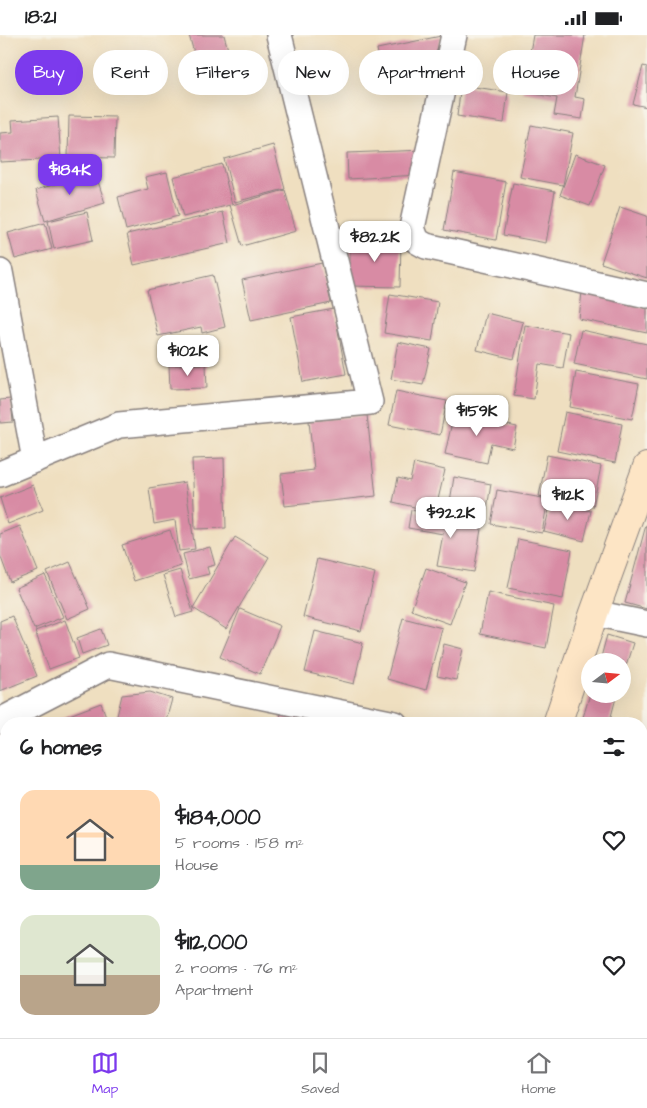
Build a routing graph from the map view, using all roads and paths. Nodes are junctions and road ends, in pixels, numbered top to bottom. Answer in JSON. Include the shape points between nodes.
{"nodes":[{"id":1,"x":280,"y":35,"type":"edge"},
{"id":2,"x":454,"y":35,"type":"edge"},
{"id":3,"x":0,"y":272,"type":"edge"},
{"id":4,"x":647,"y":295,"type":"edge"},
{"id":5,"x":35,"y":460,"type":"junction"},
{"id":6,"x":647,"y":467,"type":"edge"},
{"id":7,"x":0,"y":474,"type":"edge"},
{"id":8,"x":594,"y":613,"type":"junction"},
{"id":9,"x":647,"y":624,"type":"edge"},
{"id":10,"x":8,"y":717,"type":"edge"},
{"id":11,"x":361,"y":717,"type":"edge"},
{"id":12,"x":559,"y":717,"type":"edge"}],
"edges":[{"from":1,"to":5,"type":"street","via":[[370,401],[119,425]]},
{"from":2,"to":4,"type":"street","via":[[412,228],[418,241],[426,246]]},
{"from":3,"to":5,"type":"street"},
{"from":5,"to":7,"type":"street"},
{"from":6,"to":8,"type":"street"},
{"from":8,"to":9,"type":"street"},
{"from":8,"to":12,"type":"street"},
{"from":10,"to":11,"type":"street","via":[[108,665]]}]}
